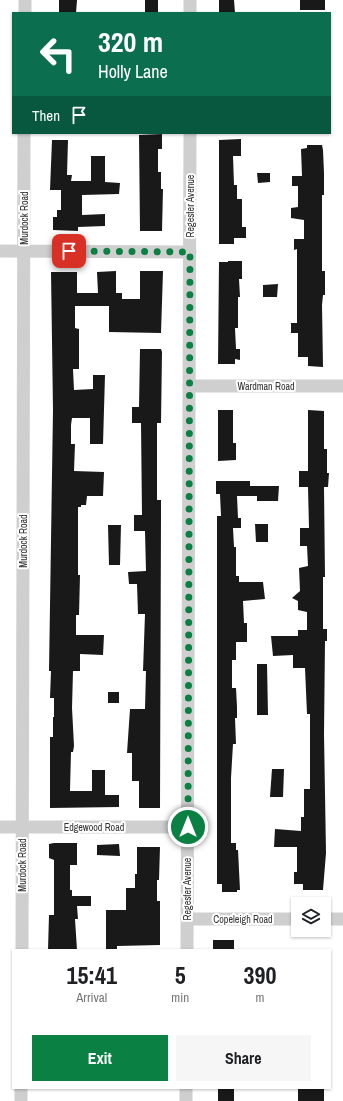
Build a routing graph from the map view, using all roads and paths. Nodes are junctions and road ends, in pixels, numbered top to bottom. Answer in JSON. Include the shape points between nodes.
{"nodes":[{"id":1,"x":25,"y":0,"type":"edge"},
{"id":2,"x":190,"y":0,"type":"edge"},
{"id":3,"x":25,"y":12,"type":"edge"},
{"id":4,"x":190,"y":12,"type":"edge"},
{"id":5,"x":24,"y":134,"type":"edge"},
{"id":6,"x":190,"y":134,"type":"edge"},
{"id":7,"x":0,"y":251,"type":"edge"},
{"id":8,"x":24,"y":251,"type":"junction"},
{"id":9,"x":190,"y":252,"type":"junction"},
{"id":10,"x":189,"y":386,"type":"junction"},
{"id":11,"x":343,"y":386,"type":"edge"},
{"id":12,"x":0,"y":827,"type":"edge"},
{"id":13,"x":22,"y":827,"type":"junction"},
{"id":14,"x":188,"y":827,"type":"junction"},
{"id":15,"x":187,"y":919,"type":"junction"},
{"id":16,"x":291,"y":919,"type":"edge"},
{"id":17,"x":331,"y":919,"type":"edge"},
{"id":18,"x":343,"y":919,"type":"edge"},
{"id":19,"x":22,"y":949,"type":"edge"},
{"id":20,"x":187,"y":949,"type":"edge"},
{"id":21,"x":21,"y":1089,"type":"edge"},
{"id":22,"x":186,"y":1089,"type":"edge"},
{"id":23,"x":21,"y":1101,"type":"edge"},
{"id":24,"x":186,"y":1101,"type":"edge"}],
"edges":[{"from":1,"to":3,"type":"street"},
{"from":2,"to":4,"type":"street"},
{"from":5,"to":8,"type":"street","name":"Murdock Road"},
{"from":6,"to":9,"type":"street","name":"Regester Avenue"},
{"from":7,"to":8,"type":"street"},
{"from":8,"to":9,"type":"street"},
{"from":8,"to":13,"type":"street","name":"Murdock Road"},
{"from":9,"to":10,"type":"street","name":"Regester Avenue"},
{"from":10,"to":11,"type":"street","name":"Wardman Road"},
{"from":10,"to":14,"type":"street","name":"Regester Avenue"},
{"from":12,"to":13,"type":"street","name":"Edgewood Road"},
{"from":13,"to":14,"type":"street","name":"Edgewood Road"},
{"from":13,"to":19,"type":"street","name":"Murdock Road"},
{"from":14,"to":15,"type":"street","name":"Regester Avenue"},
{"from":15,"to":16,"type":"street","name":"Copeleigh Road"},
{"from":15,"to":20,"type":"street","name":"Regester Avenue"},
{"from":17,"to":18,"type":"street"},
{"from":21,"to":23,"type":"street"},
{"from":22,"to":24,"type":"street"}]}
